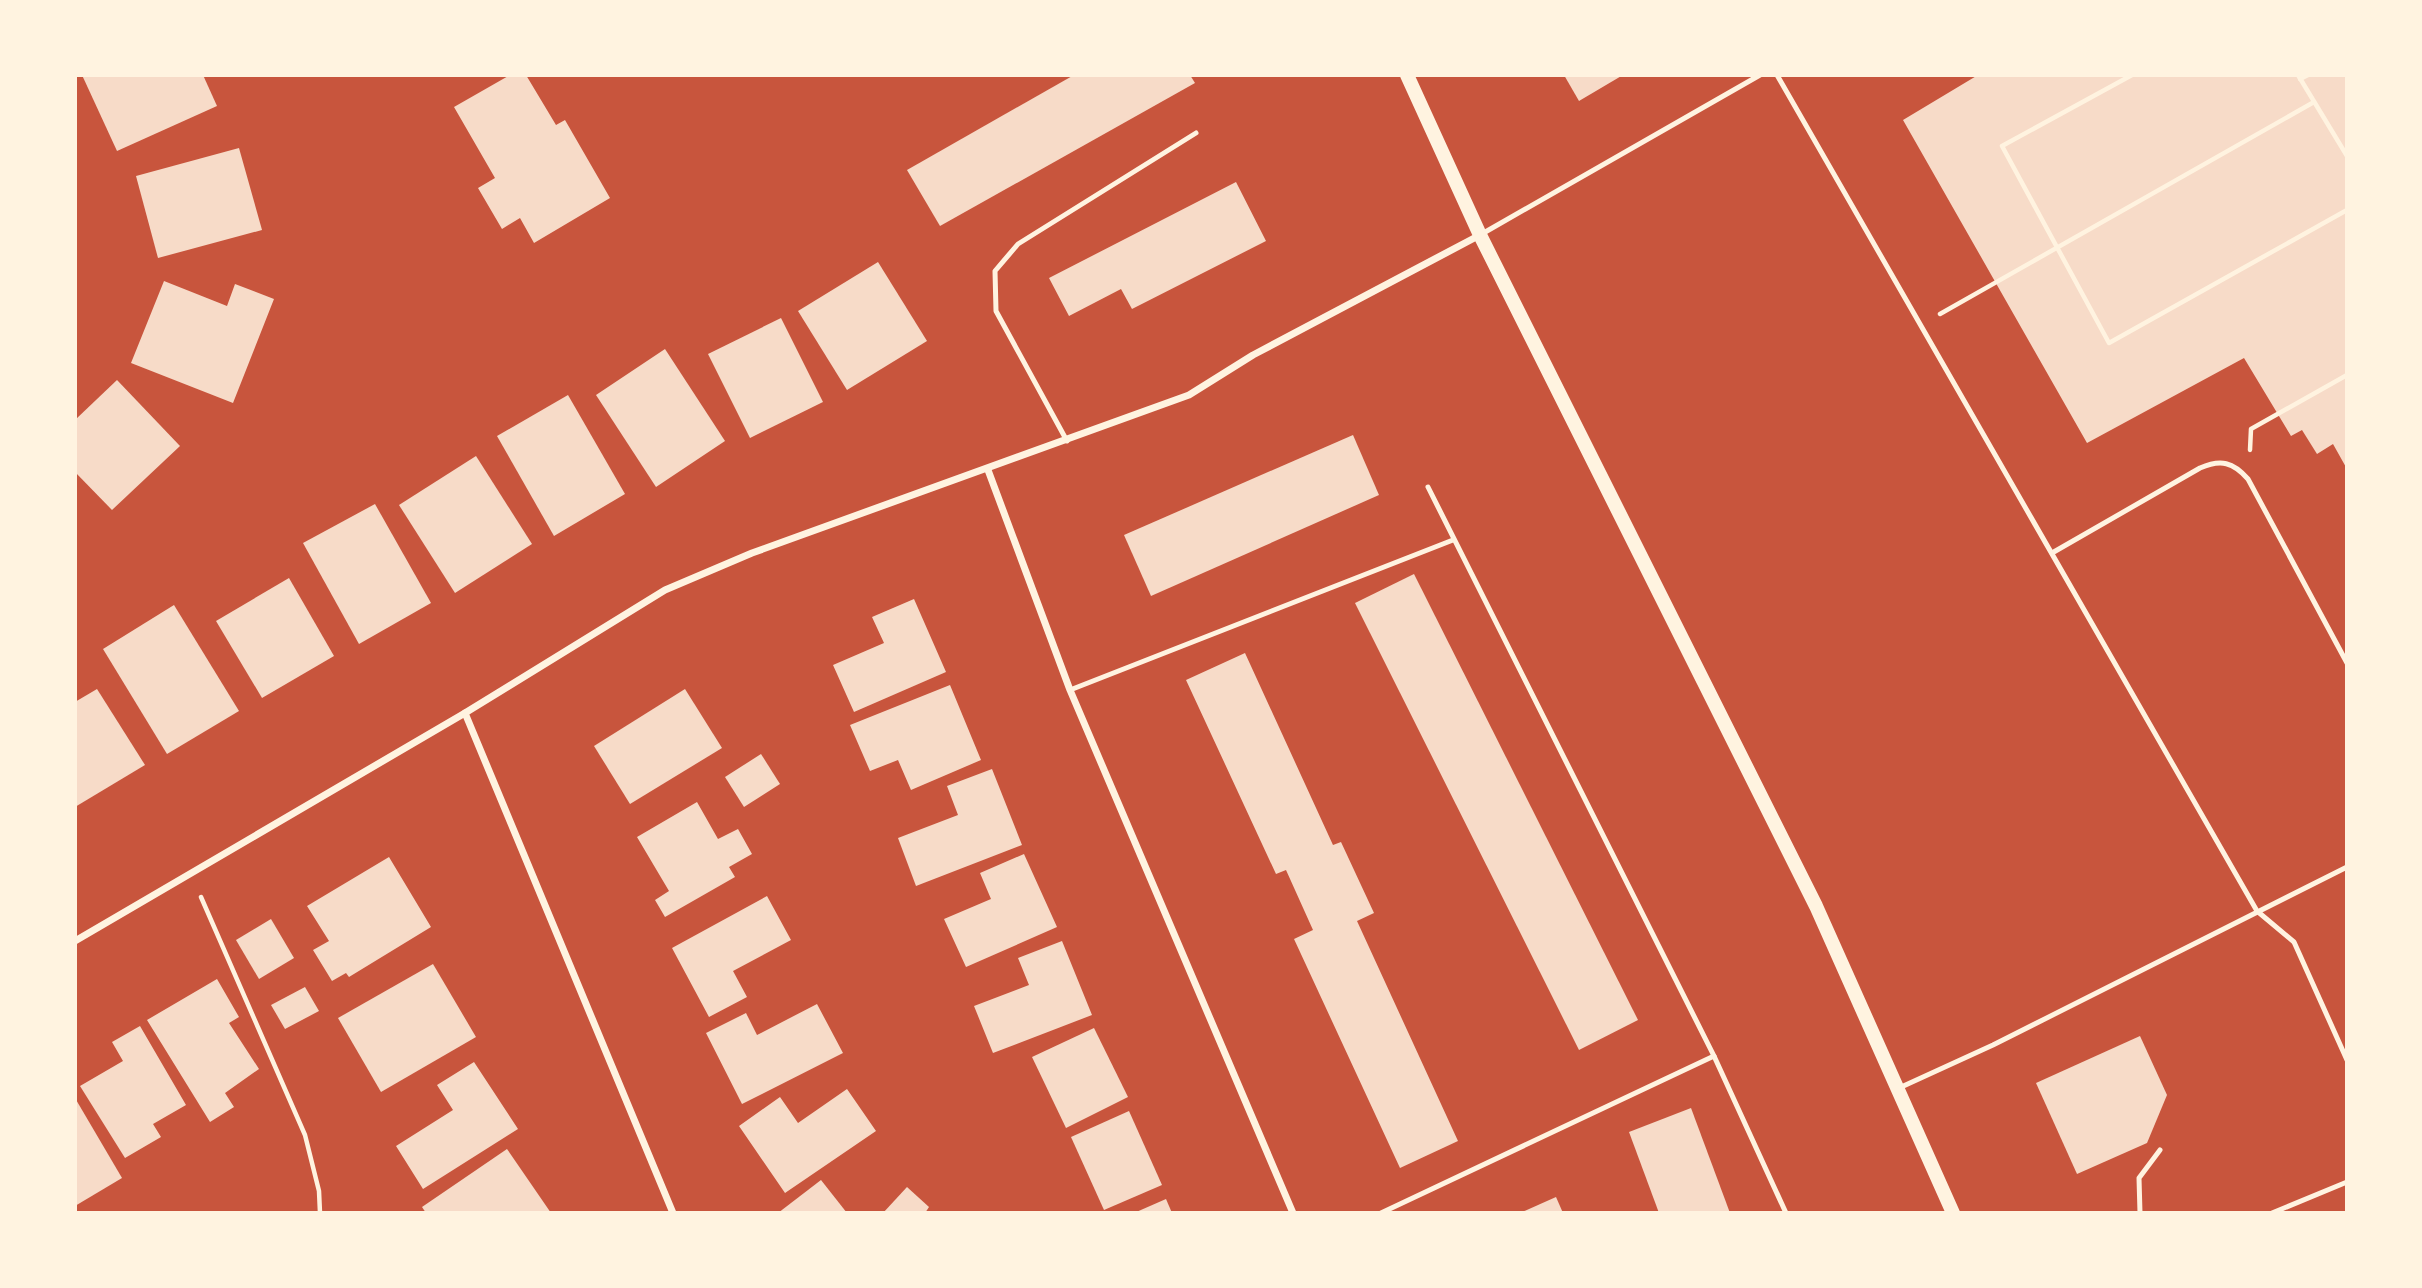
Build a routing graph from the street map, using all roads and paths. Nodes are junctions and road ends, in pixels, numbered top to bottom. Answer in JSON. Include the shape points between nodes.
{"nodes":[{"id":1,"x":1407,"y":75,"type":"edge"},
{"id":2,"x":1760,"y":75,"type":"edge"},
{"id":3,"x":1777,"y":75,"type":"edge"},
{"id":4,"x":2132,"y":75,"type":"edge"},
{"id":5,"x":2308,"y":75,"type":"edge"},
{"id":6,"x":2299,"y":77,"type":"edge"},
{"id":7,"x":2314,"y":103,"type":"junction"},
{"id":8,"x":1196,"y":133,"type":"dead end"},
{"id":9,"x":2347,"y":156,"type":"edge"},
{"id":10,"x":2347,"y":210,"type":"edge"},
{"id":11,"x":1480,"y":235,"type":"junction"},
{"id":12,"x":2056,"y":248,"type":"junction"},
{"id":13,"x":1921,"y":325,"type":"junction"},
{"id":14,"x":2347,"y":375,"type":"edge"},
{"id":15,"x":1067,"y":441,"type":"junction"},
{"id":16,"x":988,"y":470,"type":"junction"},
{"id":17,"x":2248,"y":479,"type":"junction"},
{"id":18,"x":1428,"y":487,"type":"dead end"},
{"id":19,"x":1453,"y":540,"type":"junction"},
{"id":20,"x":2052,"y":553,"type":"junction"},
{"id":21,"x":2347,"y":663,"type":"edge"},
{"id":22,"x":1070,"y":690,"type":"junction"},
{"id":23,"x":465,"y":713,"type":"junction"},
{"id":24,"x":2347,"y":867,"type":"edge"},
{"id":25,"x":191,"y":873,"type":"junction"},
{"id":26,"x":2257,"y":911,"type":"junction"},
{"id":27,"x":75,"y":941,"type":"edge"},
{"id":28,"x":1714,"y":1056,"type":"junction"},
{"id":29,"x":2347,"y":1060,"type":"edge"},
{"id":30,"x":1899,"y":1088,"type":"junction"},
{"id":31,"x":2160,"y":1150,"type":"dead end"},
{"id":32,"x":2347,"y":1182,"type":"edge"},
{"id":33,"x":320,"y":1213,"type":"edge"},
{"id":34,"x":673,"y":1213,"type":"edge"},
{"id":35,"x":1293,"y":1213,"type":"edge"},
{"id":36,"x":1381,"y":1213,"type":"edge"},
{"id":37,"x":1786,"y":1213,"type":"edge"},
{"id":38,"x":1953,"y":1213,"type":"edge"},
{"id":39,"x":2140,"y":1213,"type":"edge"},
{"id":40,"x":2272,"y":1213,"type":"edge"}],
"edges":[{"from":1,"to":11,"type":"main road"},
{"from":2,"to":11,"type":"lane"},
{"from":3,"to":13,"type":"lane"},
{"from":4,"to":12,"type":"path","via":[[2002,146]]},
{"from":5,"to":6,"type":"path"},
{"from":6,"to":7,"type":"path"},
{"from":7,"to":9,"type":"path"},
{"from":7,"to":12,"type":"path"},
{"from":8,"to":15,"type":"lane","via":[[1018,244],[995,271],[996,311]]},
{"from":10,"to":12,"type":"path","via":[[2109,343]]},
{"from":11,"to":15,"type":"street","via":[[1254,355],[1189,395]]},
{"from":11,"to":30,"type":"main road","via":[[1816,906]]},
{"from":12,"to":13,"type":"path"},
{"from":13,"to":20,"type":"lane"},
{"from":14,"to":17,"type":"path","via":[[2251,429]]},
{"from":15,"to":16,"type":"street"},
{"from":16,"to":22,"type":"street"},
{"from":16,"to":23,"type":"street","via":[[752,553],[665,590]]},
{"from":17,"to":20,"type":"lane","via":[[2238,467],[2211,463]]},
{"from":17,"to":21,"type":"lane"},
{"from":18,"to":19,"type":"lane"},
{"from":19,"to":22,"type":"lane"},
{"from":19,"to":28,"type":"lane"},
{"from":20,"to":26,"type":"lane"},
{"from":22,"to":35,"type":"street"},
{"from":23,"to":25,"type":"street"},
{"from":23,"to":34,"type":"street"},
{"from":24,"to":26,"type":"lane"},
{"from":25,"to":27,"type":"street"},
{"from":25,"to":33,"type":"path","via":[[305,1135]]},
{"from":26,"to":29,"type":"lane","via":[[2294,942]]},
{"from":26,"to":30,"type":"lane"},
{"from":28,"to":36,"type":"lane"},
{"from":28,"to":37,"type":"lane"},
{"from":30,"to":38,"type":"main road"},
{"from":31,"to":39,"type":"lane","via":[[2139,1178]]},
{"from":32,"to":40,"type":"lane"}]}
